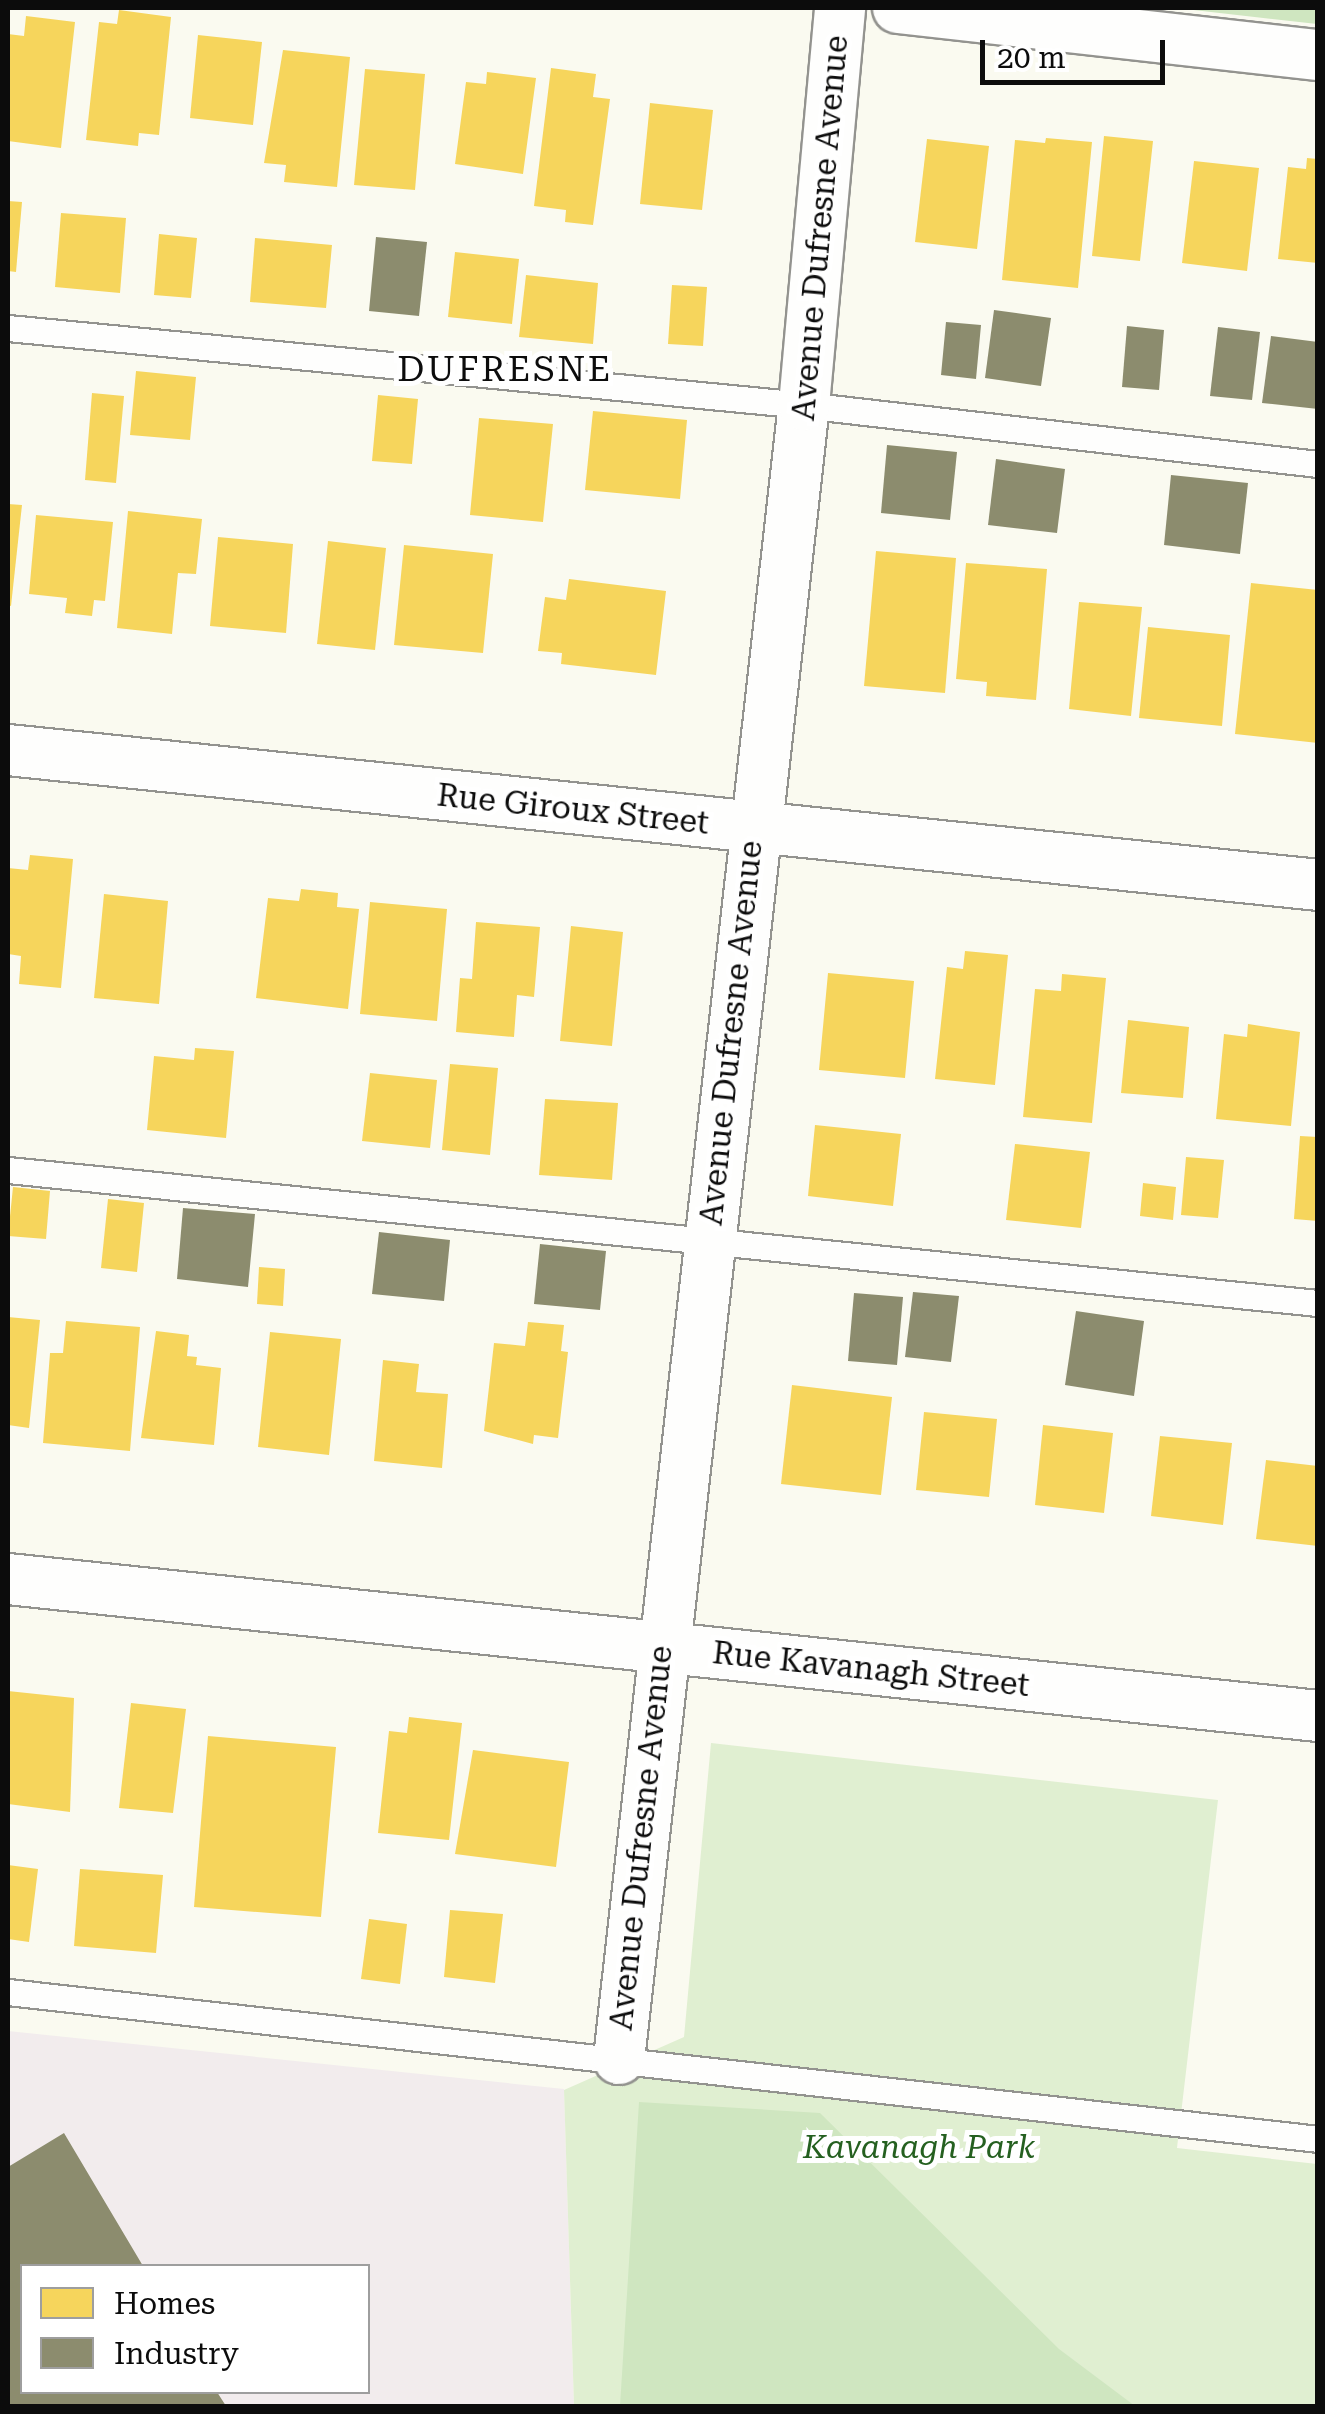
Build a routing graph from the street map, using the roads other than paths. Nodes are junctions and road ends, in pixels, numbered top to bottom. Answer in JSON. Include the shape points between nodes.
{"nodes":[{"id":1,"x":840,"y":8,"type":"edge"},
{"id":2,"x":898,"y":8,"type":"edge"},
{"id":3,"x":1318,"y":55,"type":"edge"},
{"id":4,"x":8,"y":328,"type":"edge"},
{"id":5,"x":804,"y":405,"type":"junction"},
{"id":6,"x":1318,"y":464,"type":"edge"},
{"id":7,"x":8,"y":750,"type":"edge"},
{"id":8,"x":754,"y":828,"type":"junction"},
{"id":9,"x":1318,"y":885,"type":"edge"},
{"id":10,"x":8,"y":1170,"type":"edge"},
{"id":11,"x":707,"y":1239,"type":"junction"},
{"id":12,"x":1318,"y":1303,"type":"edge"},
{"id":13,"x":8,"y":1579,"type":"edge"},
{"id":14,"x":660,"y":1647,"type":"junction"},
{"id":15,"x":1318,"y":1716,"type":"edge"},
{"id":16,"x":8,"y":1992,"type":"edge"},
{"id":17,"x":619,"y":2059,"type":"junction"},
{"id":18,"x":1318,"y":2139,"type":"edge"}],
"edges":[{"from":1,"to":5,"type":"street","name":"Avenue Dufresne Avenue"},
{"from":2,"to":3,"type":"street"},
{"from":4,"to":5,"type":"lane"},
{"from":5,"to":6,"type":"lane"},
{"from":5,"to":8,"type":"street","name":"Avenue Dufresne Avenue"},
{"from":7,"to":8,"type":"street","name":"Rue Giroux Street"},
{"from":8,"to":9,"type":"street","name":"Rue Giroux Street"},
{"from":8,"to":11,"type":"street","name":"Avenue Dufresne Avenue"},
{"from":10,"to":11,"type":"lane"},
{"from":11,"to":12,"type":"lane"},
{"from":11,"to":14,"type":"street","name":"Avenue Dufresne Avenue"},
{"from":13,"to":14,"type":"street","name":"Rue Kavanagh Street"},
{"from":14,"to":15,"type":"street","name":"Rue Kavanagh Street"},
{"from":14,"to":17,"type":"street","name":"Avenue Dufresne Avenue"},
{"from":16,"to":17,"type":"lane"},
{"from":17,"to":18,"type":"lane"}]}
